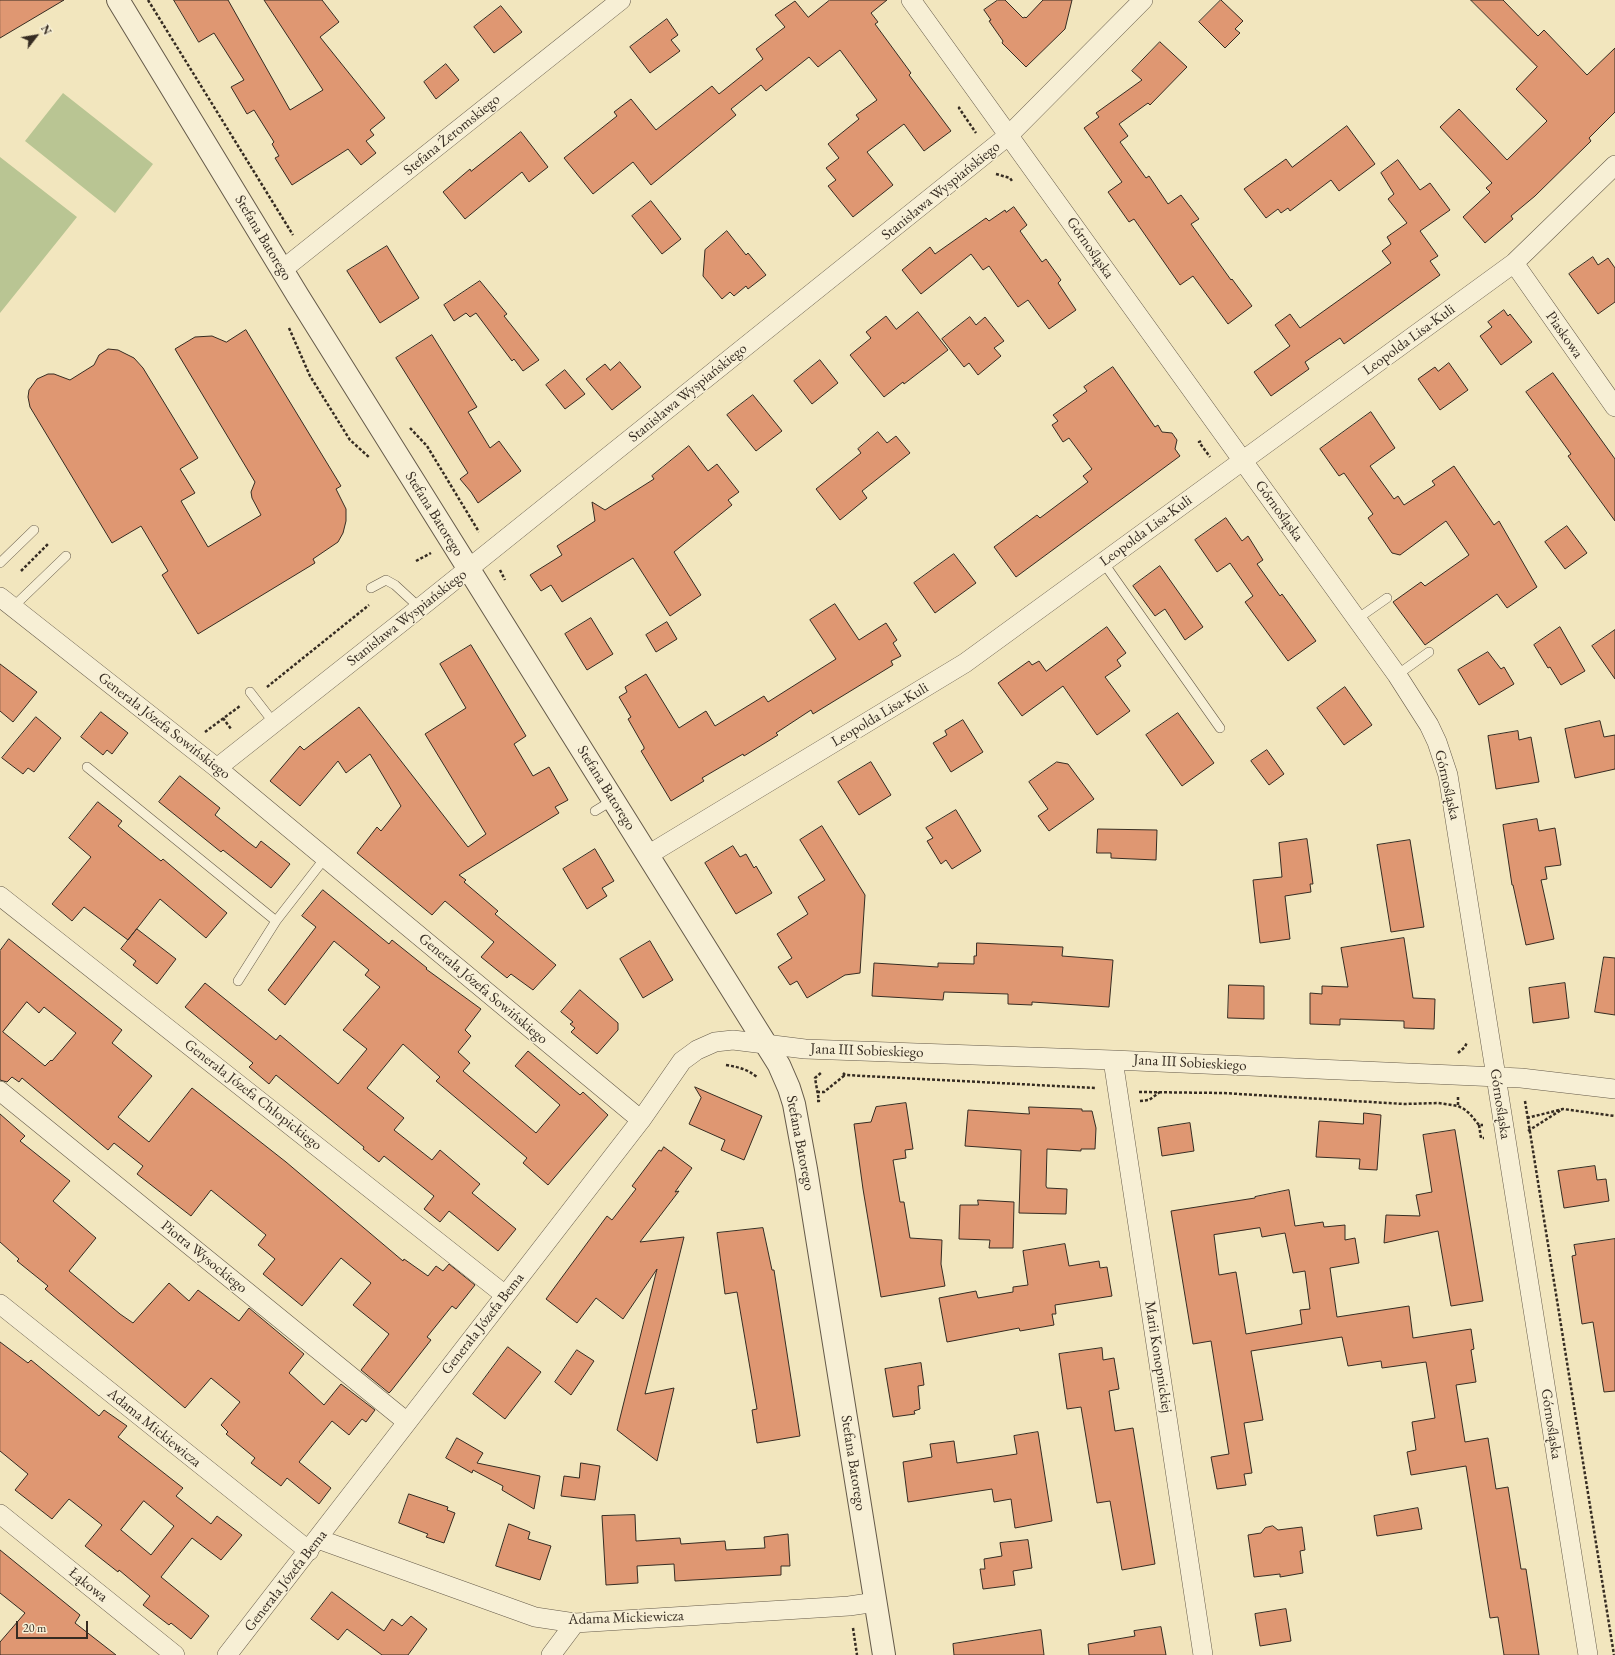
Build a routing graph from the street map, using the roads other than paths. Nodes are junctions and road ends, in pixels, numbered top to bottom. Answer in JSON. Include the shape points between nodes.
{"nodes":[{"id":1,"x":118,"y":0,"type":"edge"},
{"id":2,"x":621,"y":0,"type":"edge"},
{"id":3,"x":911,"y":0,"type":"edge"},
{"id":4,"x":1143,"y":0,"type":"edge"},
{"id":5,"x":1009,"y":135,"type":"junction"},
{"id":6,"x":1615,"y":165,"type":"edge"},
{"id":7,"x":1514,"y":263,"type":"junction"},
{"id":8,"x":282,"y":270,"type":"junction"},
{"id":9,"x":1615,"y":407,"type":"edge"},
{"id":10,"x":1243,"y":462,"type":"junction"},
{"id":11,"x":34,"y":530,"type":"dead end"},
{"id":12,"x":66,"y":556,"type":"dead end"},
{"id":13,"x":1103,"y":562,"type":"junction"},
{"id":14,"x":0,"y":563,"type":"edge"},
{"id":15,"x":468,"y":569,"type":"junction"},
{"id":16,"x":371,"y":588,"type":"dead end"},
{"id":17,"x":1387,"y":598,"type":"dead end"},
{"id":18,"x":7,"y":602,"type":"edge"},
{"id":19,"x":420,"y":608,"type":"junction"},
{"id":20,"x":1357,"y":619,"type":"junction"},
{"id":21,"x":1430,"y":652,"type":"dead end"},
{"id":22,"x":1397,"y":675,"type":"junction"},
{"id":23,"x":252,"y":694,"type":"road end"},
{"id":24,"x":274,"y":723,"type":"junction"},
{"id":25,"x":1220,"y":728,"type":"dead end"},
{"id":26,"x":87,"y":767,"type":"dead end"},
{"id":27,"x":217,"y":768,"type":"junction"},
{"id":28,"x":613,"y":800,"type":"junction"},
{"id":29,"x":594,"y":811,"type":"dead end"},
{"id":30,"x":648,"y":856,"type":"junction"},
{"id":31,"x":325,"y":858,"type":"junction"},
{"id":32,"x":0,"y":896,"type":"edge"},
{"id":33,"x":276,"y":921,"type":"junction"},
{"id":34,"x":238,"y":981,"type":"dead end"},
{"id":35,"x":765,"y":1044,"type":"junction"},
{"id":36,"x":1113,"y":1060,"type":"junction"},
{"id":37,"x":1496,"y":1077,"type":"junction"},
{"id":38,"x":1615,"y":1089,"type":"edge"},
{"id":39,"x":0,"y":1091,"type":"edge"},
{"id":40,"x":641,"y":1120,"type":"junction"},
{"id":41,"x":505,"y":1295,"type":"junction"},
{"id":42,"x":0,"y":1304,"type":"edge"},
{"id":43,"x":407,"y":1422,"type":"junction"},
{"id":44,"x":0,"y":1514,"type":"edge"},
{"id":45,"x":314,"y":1545,"type":"junction"},
{"id":46,"x":876,"y":1602,"type":"junction"},
{"id":47,"x":575,"y":1623,"type":"junction"},
{"id":48,"x":175,"y":1655,"type":"edge"},
{"id":49,"x":227,"y":1655,"type":"edge"},
{"id":50,"x":551,"y":1655,"type":"edge"},
{"id":51,"x":884,"y":1655,"type":"edge"},
{"id":52,"x":1203,"y":1655,"type":"edge"},
{"id":53,"x":1588,"y":1655,"type":"edge"}],
"edges":[{"from":1,"to":8,"type":"street","name":"Stefana Batorego"},
{"from":2,"to":8,"type":"street","name":"Stefana Żeromskiego"},
{"from":3,"to":5,"type":"street","name":"Górnośląska"},
{"from":4,"to":5,"type":"street","name":"Stanisława Wyspiańskiego"},
{"from":5,"to":10,"type":"street","name":"Górnośląska"},
{"from":5,"to":15,"type":"street","name":"Stanisława Wyspiańskiego"},
{"from":6,"to":7,"type":"street","name":"Leopolda Lisa-Kuli"},
{"from":7,"to":9,"type":"street","name":"Piaskowa"},
{"from":7,"to":10,"type":"street","name":"Leopolda Lisa-Kuli"},
{"from":8,"to":15,"type":"street","name":"Stefana Batorego"},
{"from":10,"to":13,"type":"street","name":"Leopolda Lisa-Kuli"},
{"from":10,"to":20,"type":"street","name":"Górnośląska"},
{"from":11,"to":14,"type":"lane"},
{"from":12,"to":18,"type":"lane"},
{"from":13,"to":25,"type":"lane"},
{"from":13,"to":30,"type":"street","name":"Leopolda Lisa-Kuli","via":[[965,663]]},
{"from":15,"to":19,"type":"street","name":"Stanisława Wyspiańskiego"},
{"from":15,"to":28,"type":"street","name":"Stefana Batorego"},
{"from":16,"to":19,"type":"lane","via":[[386,580]]},
{"from":17,"to":20,"type":"lane"},
{"from":18,"to":27,"type":"street","name":"Generała Józefa Sowińskiego"},
{"from":19,"to":24,"type":"street","name":"Stanisława Wyspiańskiego"},
{"from":20,"to":22,"type":"street","name":"Górnośląska"},
{"from":21,"to":22,"type":"lane"},
{"from":22,"to":37,"type":"street","name":"Górnośląska","via":[[1429,725],[1448,775]]},
{"from":23,"to":24,"type":"lane"},
{"from":24,"to":27,"type":"street","name":"Stanisława Wyspiańskiego"},
{"from":26,"to":33,"type":"lane"},
{"from":27,"to":31,"type":"street","name":"Generała Józefa Sowińskiego"},
{"from":28,"to":29,"type":"lane"},
{"from":28,"to":30,"type":"street","name":"Stefana Batorego"},
{"from":30,"to":35,"type":"street","name":"Stefana Batorego"},
{"from":31,"to":33,"type":"lane"},
{"from":31,"to":40,"type":"street","name":"Generała Józefa Sowińskiego"},
{"from":32,"to":41,"type":"street","name":"Generała Józefa Chłopickiego"},
{"from":33,"to":34,"type":"lane"},
{"from":35,"to":36,"type":"street","name":"Jana III Sobieskiego","via":[[805,1049]]},
{"from":35,"to":40,"type":"street","name":"Generała Józefa Bema","via":[[733,1040],[715,1042],[696,1050],[682,1061]]},
{"from":35,"to":46,"type":"street","name":"Stefana Batorego","via":[[778,1065],[794,1104]]},
{"from":36,"to":37,"type":"street","name":"Jana III Sobieskiego"},
{"from":36,"to":52,"type":"street","name":"Marii Konopnickiej"},
{"from":37,"to":38,"type":"street","name":"Jana III Sobieskiego"},
{"from":37,"to":53,"type":"street","name":"Górnośląska"},
{"from":39,"to":43,"type":"street","name":"Piotra Wysockiego"},
{"from":40,"to":41,"type":"street","name":"Generała Józefa Bema"},
{"from":41,"to":43,"type":"street","name":"Generała Józefa Bema"},
{"from":42,"to":45,"type":"street","name":"Adama Mickiewicza"},
{"from":43,"to":45,"type":"street","name":"Generała Józefa Bema"},
{"from":44,"to":48,"type":"street","name":"Łąkowa"},
{"from":45,"to":47,"type":"street","name":"Adama Mickiewicza","via":[[535,1617]]},
{"from":45,"to":49,"type":"street","name":"Generała Józefa Bema"},
{"from":46,"to":47,"type":"street","name":"Adama Mickiewicza","via":[[849,1606]]},
{"from":46,"to":51,"type":"street","name":"Stefana Batorego"},
{"from":47,"to":50,"type":"street"}]}
